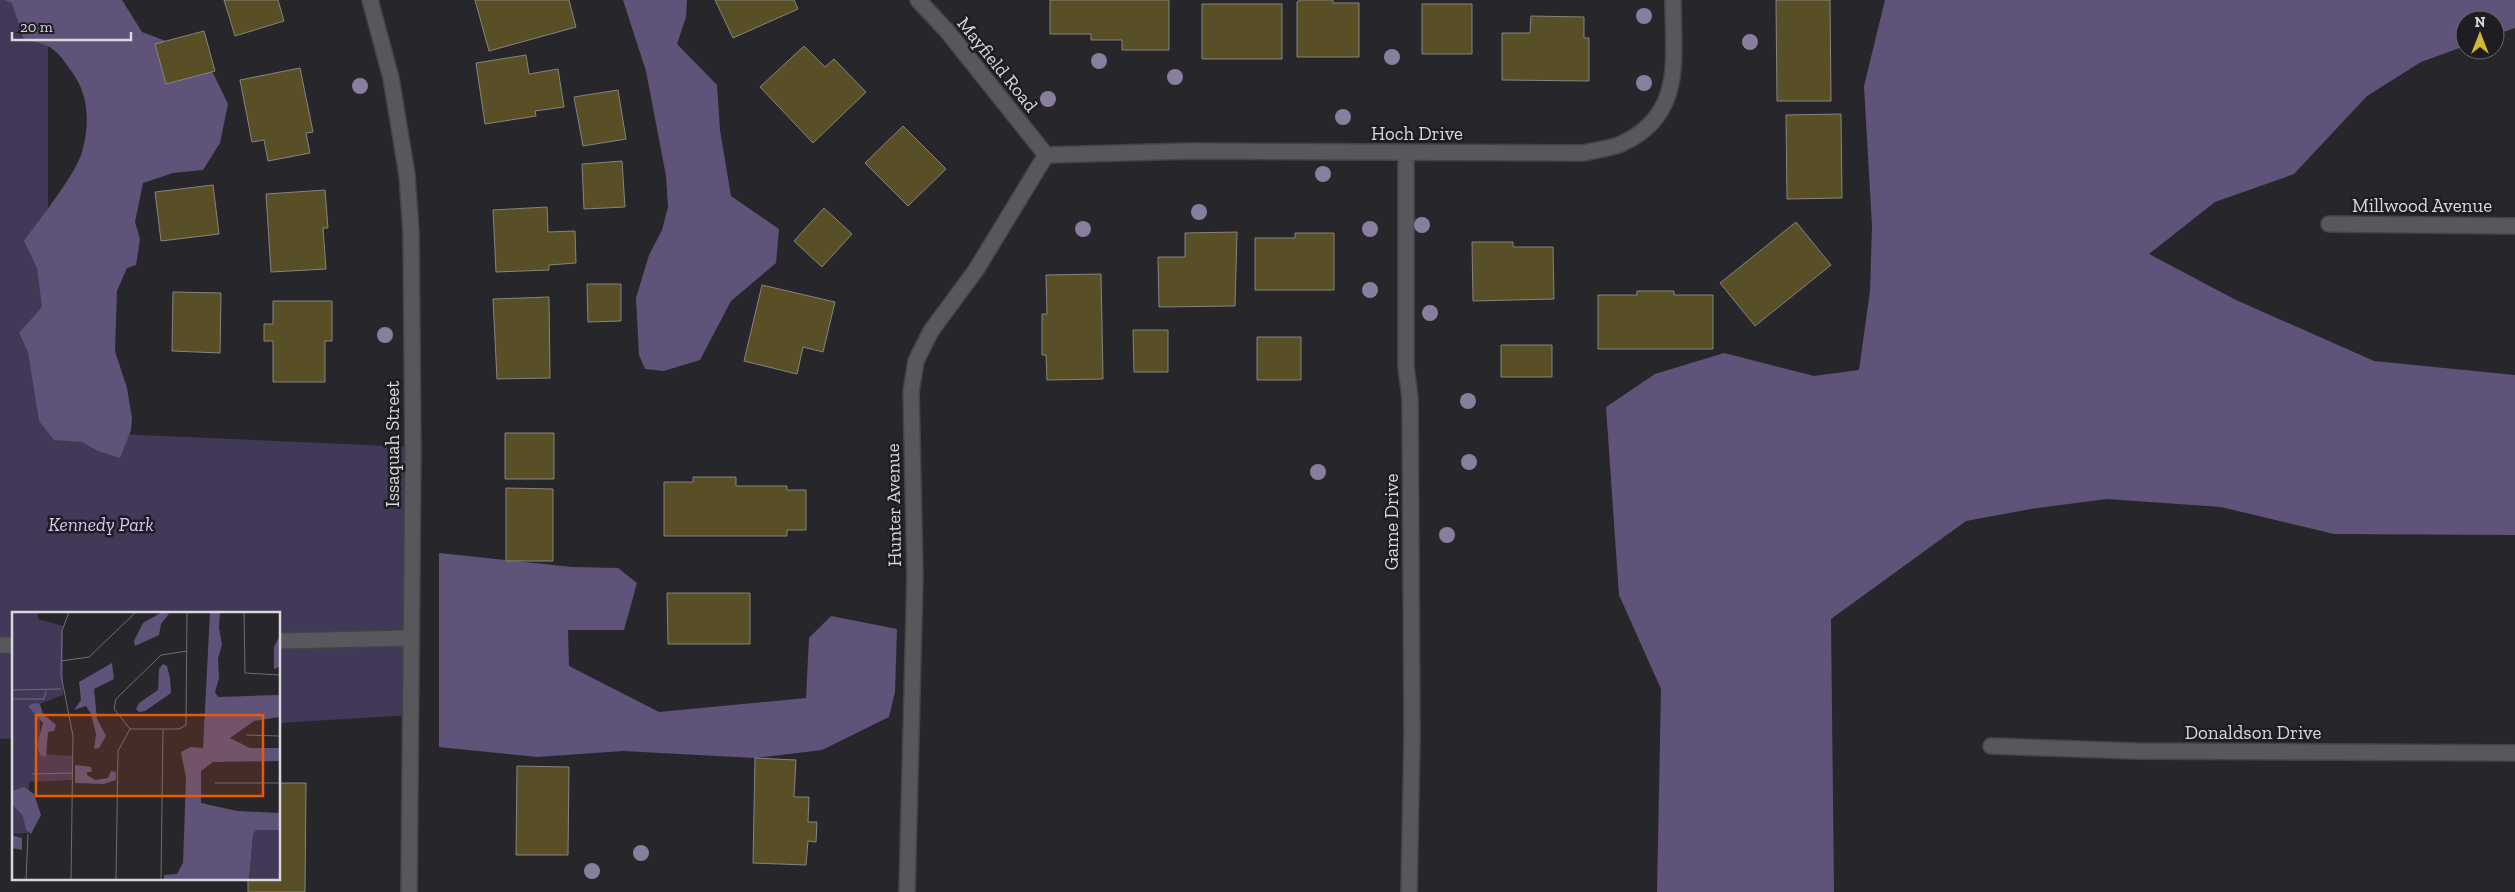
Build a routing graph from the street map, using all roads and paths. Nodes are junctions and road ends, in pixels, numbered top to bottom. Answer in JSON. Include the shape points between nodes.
{"nodes":[{"id":1,"x":370,"y":0,"type":"edge"},
{"id":2,"x":918,"y":0,"type":"edge"},
{"id":3,"x":1673,"y":0,"type":"edge"},
{"id":4,"x":1406,"y":153,"type":"junction"},
{"id":5,"x":1046,"y":155,"type":"junction"},
{"id":6,"x":2329,"y":224,"type":"dead end"},
{"id":7,"x":2515,"y":226,"type":"edge"},
{"id":8,"x":410,"y":638,"type":"junction"},
{"id":9,"x":280,"y":640,"type":"edge"},
{"id":10,"x":1991,"y":746,"type":"dead end"},
{"id":11,"x":2515,"y":754,"type":"edge"},
{"id":12,"x":410,"y":892,"type":"edge"},
{"id":13,"x":907,"y":892,"type":"edge"},
{"id":14,"x":1409,"y":892,"type":"edge"}],
"edges":[{"from":1,"to":8,"type":"street","name":"Issaquah Street","via":[[391,78],[407,175],[411,232],[413,448]]},
{"from":2,"to":5,"type":"street","name":"Mayfield Road","via":[[947,31]]},
{"from":3,"to":4,"type":"street","name":"Hoch Drive","via":[[1673,80],[1666,103],[1648,128],[1620,144],[1584,153]]},
{"from":4,"to":5,"type":"street","name":"Hoch Drive","via":[[1192,151]]},
{"from":4,"to":14,"type":"street","name":"Game Drive","via":[[1412,736]]},
{"from":5,"to":13,"type":"street","name":"Hunter Avenue","via":[[976,270],[931,331],[916,361],[911,392],[915,576]]},
{"from":6,"to":7,"type":"street","name":"Millwood Avenue"},
{"from":8,"to":9,"type":"street"},
{"from":8,"to":12,"type":"street","name":"Issaquah Street"},
{"from":10,"to":11,"type":"street","name":"Donaldson Drive","via":[[2136,751]]}]}
